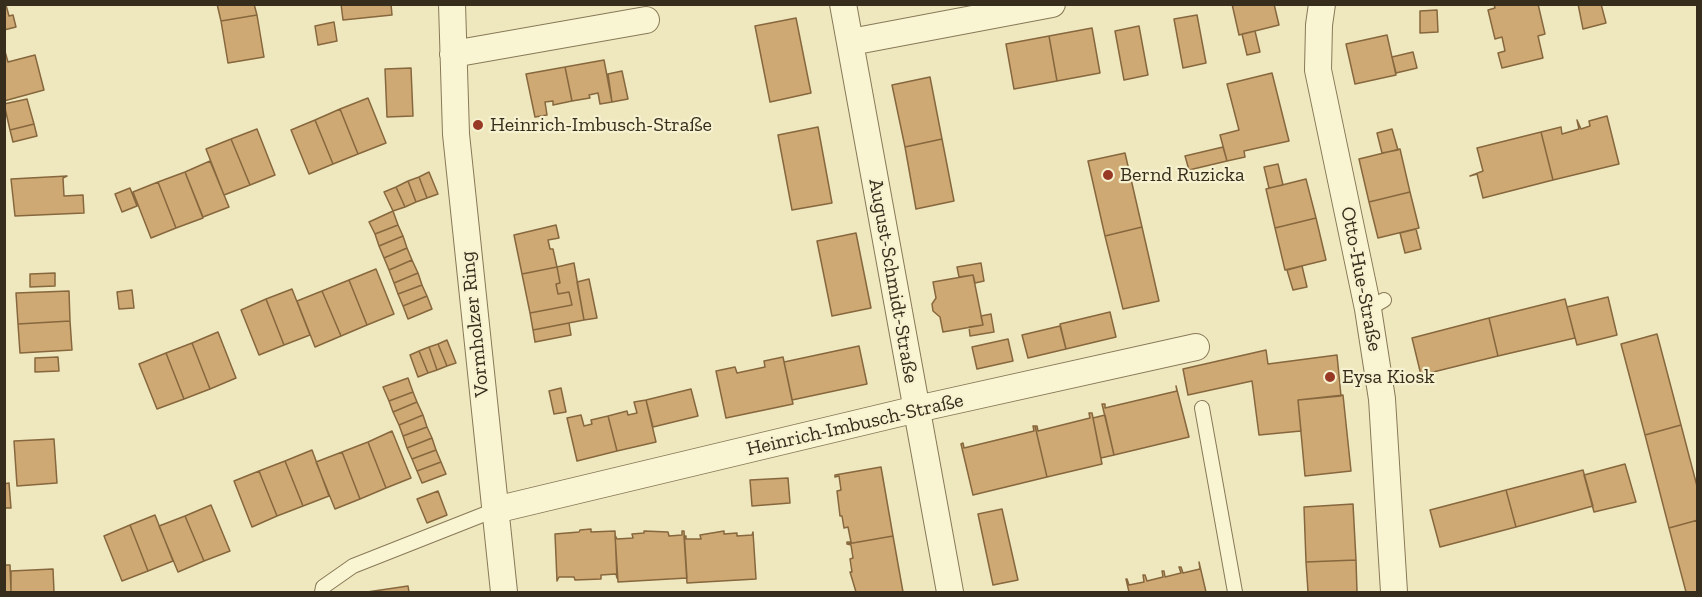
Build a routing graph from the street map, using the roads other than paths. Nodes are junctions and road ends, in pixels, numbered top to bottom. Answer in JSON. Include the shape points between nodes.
{"nodes":[{"id":1,"x":452,"y":4,"type":"edge"},
{"id":2,"x":843,"y":4,"type":"edge"},
{"id":3,"x":1052,"y":4,"type":"edge"},
{"id":4,"x":1322,"y":4,"type":"edge"},
{"id":5,"x":646,"y":20,"type":"dead end"},
{"id":6,"x":851,"y":42,"type":"junction"},
{"id":7,"x":453,"y":54,"type":"junction"},
{"id":8,"x":1196,"y":348,"type":"dead end"},
{"id":9,"x":1202,"y":408,"type":"dead end"},
{"id":10,"x":917,"y":409,"type":"junction"},
{"id":11,"x":495,"y":510,"type":"junction"},
{"id":12,"x":322,"y":592,"type":"edge"},
{"id":13,"x":504,"y":592,"type":"edge"},
{"id":14,"x":950,"y":592,"type":"edge"},
{"id":15,"x":1235,"y":592,"type":"edge"},
{"id":16,"x":1394,"y":592,"type":"edge"}],
"edges":[{"from":1,"to":7,"type":"street","name":"Vormholzer Ring"},
{"from":2,"to":6,"type":"street","name":"August-Schmidt-Straße"},
{"from":3,"to":6,"type":"street"},
{"from":4,"to":16,"type":"street","name":"Otto-Hue-Straße","via":[[1318,70],[1376,304]]},
{"from":5,"to":7,"type":"street"},
{"from":6,"to":10,"type":"street","name":"August-Schmidt-Straße"},
{"from":7,"to":11,"type":"street","name":"Vormholzer Ring","via":[[456,134]]},
{"from":8,"to":10,"type":"street","name":"Heinrich-Imbusch-Straße"},
{"from":9,"to":15,"type":"lane"},
{"from":10,"to":11,"type":"street","name":"Heinrich-Imbusch-Straße"},
{"from":10,"to":14,"type":"street","name":"August-Schmidt-Straße"},
{"from":11,"to":12,"type":"lane","name":"Heinrich-Imbusch-Straße","via":[[353,566],[323,587]]},
{"from":11,"to":13,"type":"street","name":"Vormholzer Ring"}]}
